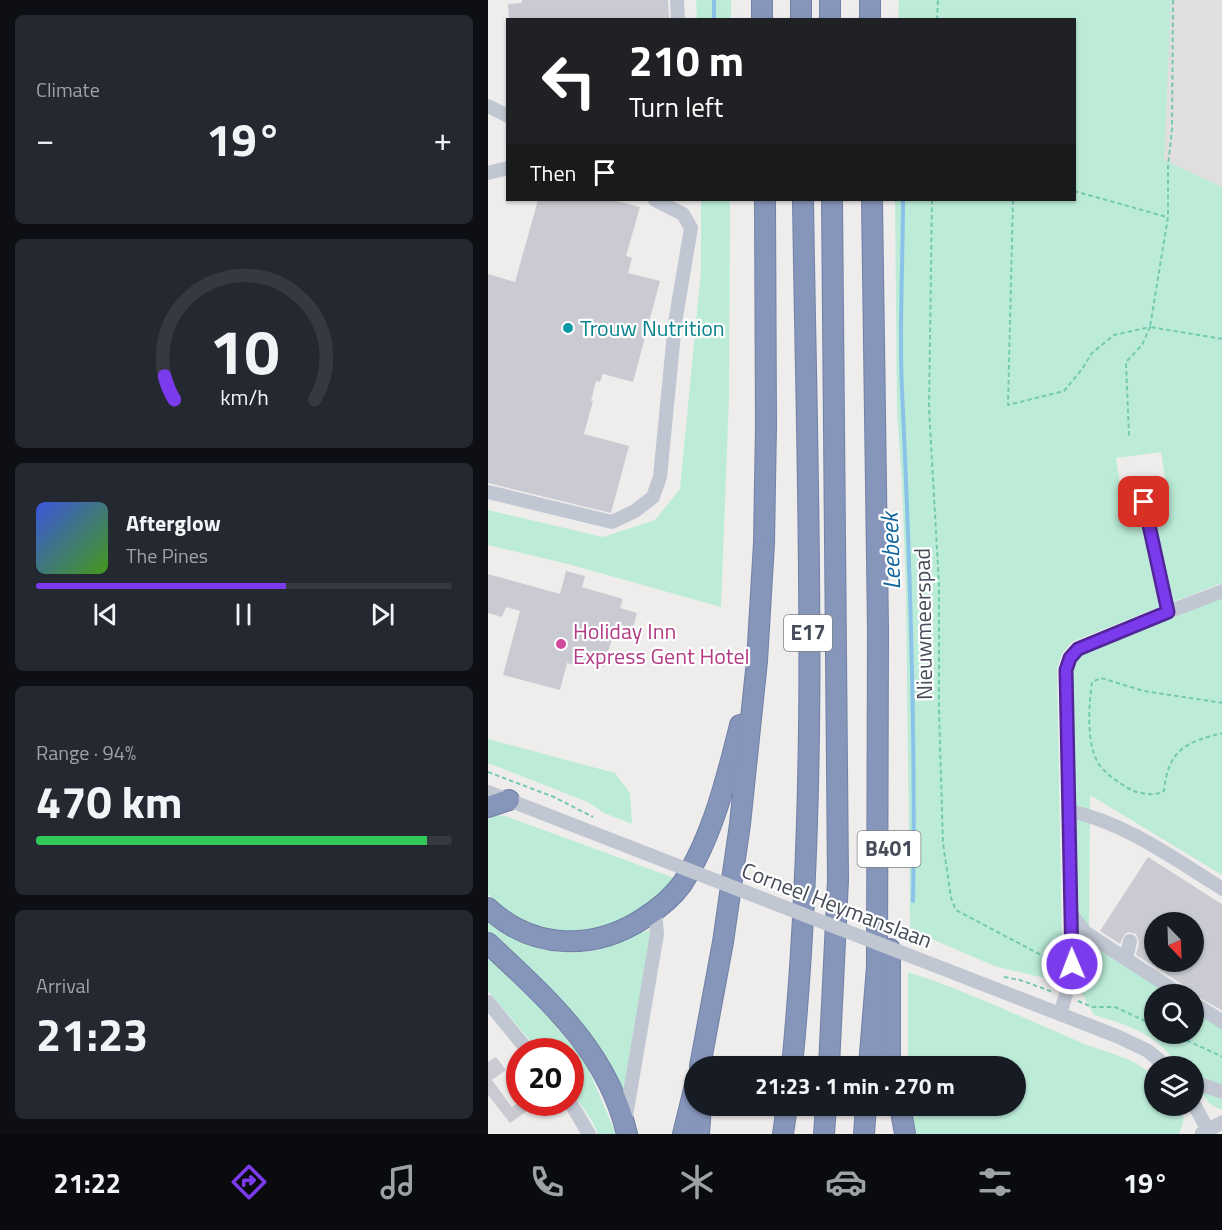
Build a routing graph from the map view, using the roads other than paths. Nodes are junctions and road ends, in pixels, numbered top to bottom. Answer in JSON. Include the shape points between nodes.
{"nodes":[{"id":1,"x":677,"y":0,"type":"edge"},
{"id":2,"x":762,"y":0,"type":"edge"},
{"id":3,"x":801,"y":0,"type":"edge"},
{"id":4,"x":830,"y":0,"type":"edge"},
{"id":5,"x":870,"y":0,"type":"edge"},
{"id":6,"x":678,"y":18,"type":"edge"},
{"id":7,"x":762,"y":18,"type":"edge"},
{"id":8,"x":801,"y":18,"type":"edge"},
{"id":9,"x":830,"y":18,"type":"edge"},
{"id":10,"x":870,"y":18,"type":"edge"},
{"id":11,"x":488,"y":106,"type":"edge"},
{"id":12,"x":506,"y":115,"type":"edge"},
{"id":13,"x":506,"y":168,"type":"edge"},
{"id":14,"x":488,"y":173,"type":"edge"},
{"id":15,"x":657,"y":201,"type":"edge"},
{"id":16,"x":765,"y":201,"type":"edge"},
{"id":17,"x":803,"y":201,"type":"edge"},
{"id":18,"x":832,"y":201,"type":"edge"},
{"id":19,"x":872,"y":201,"type":"edge"},
{"id":20,"x":488,"y":492,"type":"edge"},
{"id":21,"x":1144,"y":502,"type":"dead end"},
{"id":22,"x":1223,"y":591,"type":"edge"},
{"id":23,"x":1168,"y":612,"type":"junction"},
{"id":24,"x":878,"y":629,"type":"junction"},
{"id":25,"x":757,"y":661,"type":"junction"},
{"id":26,"x":488,"y":792,"type":"edge"},
{"id":27,"x":509,"y":800,"type":"junction"},
{"id":28,"x":488,"y":807,"type":"edge"},
{"id":29,"x":1070,"y":811,"type":"junction"},
{"id":30,"x":1223,"y":889,"type":"edge"},
{"id":31,"x":488,"y":908,"type":"edge"},
{"id":32,"x":655,"y":911,"type":"junction"},
{"id":33,"x":1071,"y":914,"type":"junction"},
{"id":34,"x":1130,"y":940,"type":"dead end"},
{"id":35,"x":488,"y":943,"type":"edge"},
{"id":36,"x":1126,"y":959,"type":"junction"},
{"id":37,"x":890,"y":979,"type":"junction"},
{"id":38,"x":1165,"y":984,"type":"edge"},
{"id":39,"x":488,"y":1002,"type":"edge"},
{"id":40,"x":1204,"y":1010,"type":"edge"},
{"id":41,"x":1060,"y":1014,"type":"junction"},
{"id":42,"x":1223,"y":1022,"type":"edge"},
{"id":43,"x":518,"y":1038,"type":"edge"},
{"id":44,"x":703,"y":1056,"type":"edge"},
{"id":45,"x":793,"y":1056,"type":"edge"},
{"id":46,"x":829,"y":1056,"type":"edge"},
{"id":47,"x":870,"y":1056,"type":"edge"},
{"id":48,"x":890,"y":1056,"type":"edge"},
{"id":49,"x":895,"y":1056,"type":"edge"},
{"id":50,"x":1154,"y":1056,"type":"edge"},
{"id":51,"x":1204,"y":1086,"type":"edge"},
{"id":52,"x":1223,"y":1092,"type":"edge"},
{"id":53,"x":578,"y":1116,"type":"edge"},
{"id":54,"x":687,"y":1116,"type":"edge"},
{"id":55,"x":700,"y":1116,"type":"edge"},
{"id":56,"x":786,"y":1116,"type":"edge"},
{"id":57,"x":825,"y":1116,"type":"edge"},
{"id":58,"x":865,"y":1116,"type":"edge"},
{"id":59,"x":890,"y":1116,"type":"edge"},
{"id":60,"x":902,"y":1116,"type":"edge"},
{"id":61,"x":1198,"y":1116,"type":"edge"},
{"id":62,"x":1223,"y":1122,"type":"edge"},
{"id":63,"x":626,"y":1129,"type":"edge"},
{"id":64,"x":1204,"y":1131,"type":"edge"},
{"id":65,"x":589,"y":1134,"type":"edge"},
{"id":66,"x":683,"y":1134,"type":"edge"},
{"id":67,"x":699,"y":1134,"type":"edge"},
{"id":68,"x":784,"y":1134,"type":"edge"},
{"id":69,"x":824,"y":1134,"type":"edge"},
{"id":70,"x":864,"y":1134,"type":"edge"},
{"id":71,"x":890,"y":1134,"type":"edge"},
{"id":72,"x":905,"y":1134,"type":"edge"}],
"edges":[{"from":1,"to":6,"type":"street"},
{"from":2,"to":7,"type":"highway"},
{"from":3,"to":8,"type":"highway"},
{"from":4,"to":9,"type":"highway"},
{"from":5,"to":10,"type":"highway"},
{"from":11,"to":12,"type":"street"},
{"from":13,"to":14,"type":"street"},
{"from":15,"to":20,"type":"street","via":[[683,214],[692,228],[675,323],[660,477],[653,497],[612,522]]},
{"from":16,"to":25,"type":"highway","number":"E17","via":[[766,437]]},
{"from":17,"to":45,"type":"highway","number":"E17","via":[[809,753],[806,886]]},
{"from":18,"to":46,"type":"highway","number":"E17","via":[[838,880]]},
{"from":19,"to":24,"type":"highway"},
{"from":21,"to":23,"type":"street"},
{"from":22,"to":23,"type":"street"},
{"from":23,"to":29,"type":"street","via":[[1078,649],[1070,658],[1066,670]]},
{"from":24,"to":37,"type":"highway","number":"B401","via":[[890,886]]},
{"from":24,"to":47,"type":"highway","via":[[877,967]]},
{"from":25,"to":32,"type":"highway","via":[[706,836],[681,885]]},
{"from":25,"to":44,"type":"highway","number":"E17","via":[[735,859]]},
{"from":26,"to":27,"type":"street","name":"Corneel Heymanslaan"},
{"from":27,"to":28,"type":"highway"},
{"from":27,"to":41,"type":"street","name":"Corneel Heymanslaan","bridge":true},
{"from":29,"to":30,"type":"street","via":[[1118,825]]},
{"from":29,"to":33,"type":"street"},
{"from":31,"to":32,"type":"highway","via":[[530,935],[572,943],[614,933]]},
{"from":32,"to":63,"type":"street","via":[[657,934]]},
{"from":33,"to":36,"type":"street","via":[[1085,932]]},
{"from":33,"to":41,"type":"street","via":[[1072,964]]},
{"from":34,"to":36,"type":"street"},
{"from":35,"to":63,"type":"highway","via":[[580,1035],[606,1076]]},
{"from":36,"to":38,"type":"street"},
{"from":37,"to":48,"type":"highway","number":"B401"},
{"from":37,"to":49,"type":"highway"},
{"from":39,"to":43,"type":"street"},
{"from":40,"to":42,"type":"street"},
{"from":41,"to":50,"type":"street","name":"Corneel Heymanslaan"},
{"from":51,"to":52,"type":"street"},
{"from":53,"to":65,"type":"street"},
{"from":54,"to":66,"type":"highway"},
{"from":55,"to":67,"type":"highway"},
{"from":56,"to":68,"type":"highway"},
{"from":57,"to":69,"type":"highway"},
{"from":58,"to":70,"type":"highway"},
{"from":59,"to":71,"type":"highway"},
{"from":60,"to":72,"type":"highway"},
{"from":61,"to":64,"type":"street"},
{"from":62,"to":64,"type":"street"}]}
